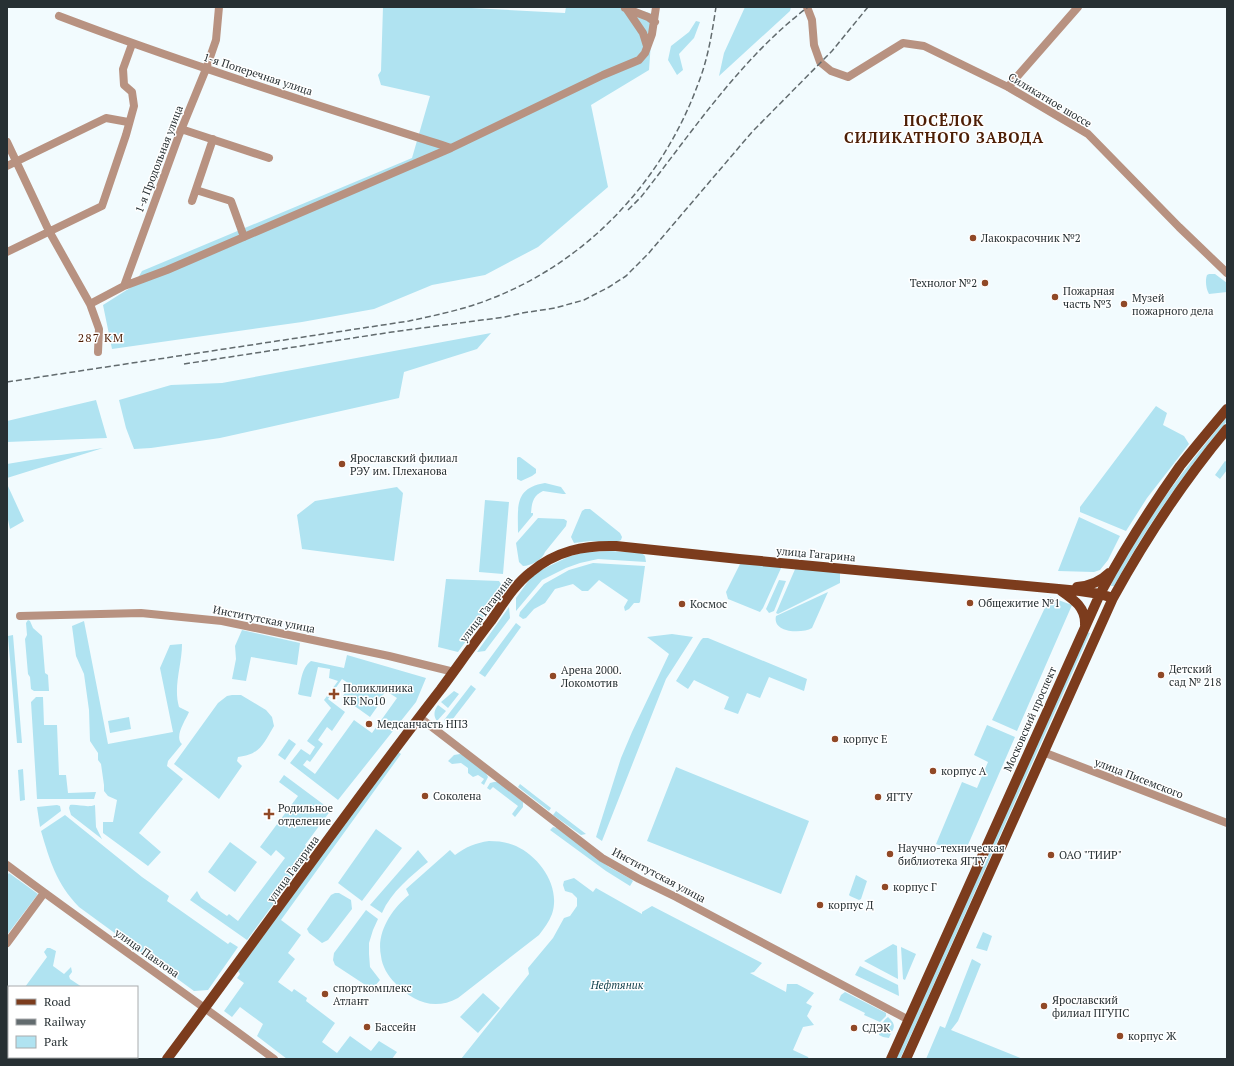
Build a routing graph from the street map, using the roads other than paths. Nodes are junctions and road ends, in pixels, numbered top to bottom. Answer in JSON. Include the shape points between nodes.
{"nodes":[{"id":1,"x":219,"y":7,"type":"edge"},
{"id":2,"x":656,"y":7,"type":"edge"},
{"id":3,"x":807,"y":7,"type":"edge"},
{"id":4,"x":1078,"y":7,"type":"edge"},
{"id":5,"x":626,"y":8,"type":"edge"},
{"id":6,"x":59,"y":16,"type":"dead end"},
{"id":7,"x":655,"y":22,"type":"junction"},
{"id":8,"x":132,"y":44,"type":"junction"},
{"id":9,"x":647,"y":46,"type":"junction"},
{"id":10,"x":206,"y":69,"type":"junction"},
{"id":11,"x":1008,"y":87,"type":"junction"},
{"id":12,"x":128,"y":122,"type":"junction"},
{"id":13,"x":181,"y":129,"type":"junction"},
{"id":14,"x":213,"y":140,"type":"junction"},
{"id":15,"x":7,"y":142,"type":"edge"},
{"id":16,"x":451,"y":148,"type":"junction"},
{"id":17,"x":270,"y":158,"type":"dead end"},
{"id":18,"x":17,"y":161,"type":"junction"},
{"id":19,"x":7,"y":166,"type":"edge"},
{"id":20,"x":196,"y":190,"type":"junction"},
{"id":21,"x":192,"y":201,"type":"dead end"},
{"id":22,"x":49,"y":231,"type":"junction"},
{"id":23,"x":244,"y":237,"type":"junction"},
{"id":24,"x":7,"y":252,"type":"edge"},
{"id":25,"x":1227,"y":273,"type":"edge"},
{"id":26,"x":124,"y":286,"type":"junction"},
{"id":27,"x":90,"y":304,"type":"junction"},
{"id":28,"x":98,"y":352,"type":"dead end"},
{"id":29,"x":1227,"y":409,"type":"edge"},
{"id":30,"x":1227,"y":429,"type":"edge"},
{"id":31,"x":1115,"y":567,"type":"junction"},
{"id":32,"x":1059,"y":589,"type":"junction"},
{"id":33,"x":1100,"y":594,"type":"junction"},
{"id":34,"x":1112,"y":598,"type":"junction"},
{"id":35,"x":20,"y":616,"type":"dead end"},
{"id":36,"x":1085,"y":625,"type":"junction"},
{"id":37,"x":454,"y":672,"type":"junction"},
{"id":38,"x":419,"y":717,"type":"junction"},
{"id":39,"x":1043,"y":752,"type":"junction"},
{"id":40,"x":1227,"y":823,"type":"edge"},
{"id":41,"x":7,"y":865,"type":"edge"},
{"id":42,"x":44,"y":893,"type":"junction"},
{"id":43,"x":7,"y":943,"type":"edge"},
{"id":44,"x":205,"y":1008,"type":"junction"},
{"id":45,"x":909,"y":1020,"type":"junction"},
{"id":46,"x":167,"y":1059,"type":"edge"},
{"id":47,"x":274,"y":1059,"type":"edge"},
{"id":48,"x":891,"y":1059,"type":"edge"},
{"id":49,"x":907,"y":1059,"type":"edge"}],
"edges":[{"from":1,"to":10,"type":"street","name":"1-я Продольная улица","via":[[216,40]]},
{"from":2,"to":7,"type":"street"},
{"from":3,"to":11,"type":"street","name":"Силикатное шоссе","via":[[820,62],[831,71],[848,77],[903,43],[924,46]]},
{"from":4,"to":11,"type":"street"},
{"from":5,"to":7,"type":"street"},
{"from":5,"to":9,"type":"street","via":[[643,33]]},
{"from":6,"to":8,"type":"street","name":"1-я Поперечная улица"},
{"from":7,"to":9,"type":"street"},
{"from":8,"to":10,"type":"street","name":"1-я Поперечная улица"},
{"from":8,"to":12,"type":"street","via":[[123,69],[124,85],[132,92],[134,106]]},
{"from":9,"to":16,"type":"street","via":[[639,60]]},
{"from":10,"to":13,"type":"street","name":"1-я Продольная улица"},
{"from":10,"to":16,"type":"street","name":"1-я Поперечная улица"},
{"from":11,"to":25,"type":"street","name":"Силикатное шоссе","via":[[1088,134]]},
{"from":12,"to":18,"type":"street","via":[[106,118]]},
{"from":12,"to":22,"type":"street","via":[[102,206]]},
{"from":13,"to":14,"type":"street"},
{"from":13,"to":26,"type":"street","name":"1-я Продольная улица"},
{"from":14,"to":17,"type":"street"},
{"from":14,"to":20,"type":"street"},
{"from":15,"to":18,"type":"street"},
{"from":16,"to":23,"type":"street"},
{"from":18,"to":19,"type":"street"},
{"from":18,"to":22,"type":"street"},
{"from":20,"to":21,"type":"street"},
{"from":20,"to":23,"type":"street","via":[[231,201]]},
{"from":22,"to":24,"type":"street"},
{"from":22,"to":27,"type":"street"},
{"from":23,"to":26,"type":"street"},
{"from":26,"to":27,"type":"street"},
{"from":27,"to":28,"type":"street","via":[[99,329]]},
{"from":29,"to":31,"type":"main road","name":"Московский проспект","via":[[1174,476]]},
{"from":30,"to":34,"type":"main road","via":[[1198,464],[1165,511]]},
{"from":31,"to":32,"type":"main road","via":[[1098,582]]},
{"from":31,"to":33,"type":"main road","name":"Московский проспект"},
{"from":32,"to":33,"type":"main road","name":"улица Гагарина"},
{"from":32,"to":36,"type":"main road","via":[[1076,601],[1084,611]]},
{"from":32,"to":37,"type":"main road","name":"улица Гагарина","via":[[616,546],[580,548],[549,559],[530,572],[515,587]]},
{"from":33,"to":34,"type":"main road","name":"улица Гагарина"},
{"from":33,"to":36,"type":"main road","name":"Московский проспект"},
{"from":34,"to":39,"type":"main road"},
{"from":35,"to":37,"type":"street","name":"Институтская улица","via":[[141,613],[222,621]]},
{"from":36,"to":45,"type":"main road","name":"Московский проспект"},
{"from":37,"to":38,"type":"main road","name":"улица Гагарина"},
{"from":38,"to":44,"type":"main road","name":"улица Гагарина"},
{"from":38,"to":45,"type":"street","name":"Институтская улица","via":[[602,858]]},
{"from":39,"to":40,"type":"street","name":"улица Писемского"},
{"from":39,"to":49,"type":"main road"},
{"from":41,"to":42,"type":"street","name":"улица Павлова"},
{"from":42,"to":43,"type":"street"},
{"from":42,"to":44,"type":"street","name":"улица Павлова"},
{"from":44,"to":46,"type":"main road","name":"улица Гагарина"},
{"from":44,"to":47,"type":"street","name":"улица Павлова"},
{"from":45,"to":48,"type":"main road","name":"Московский проспект"}]}
